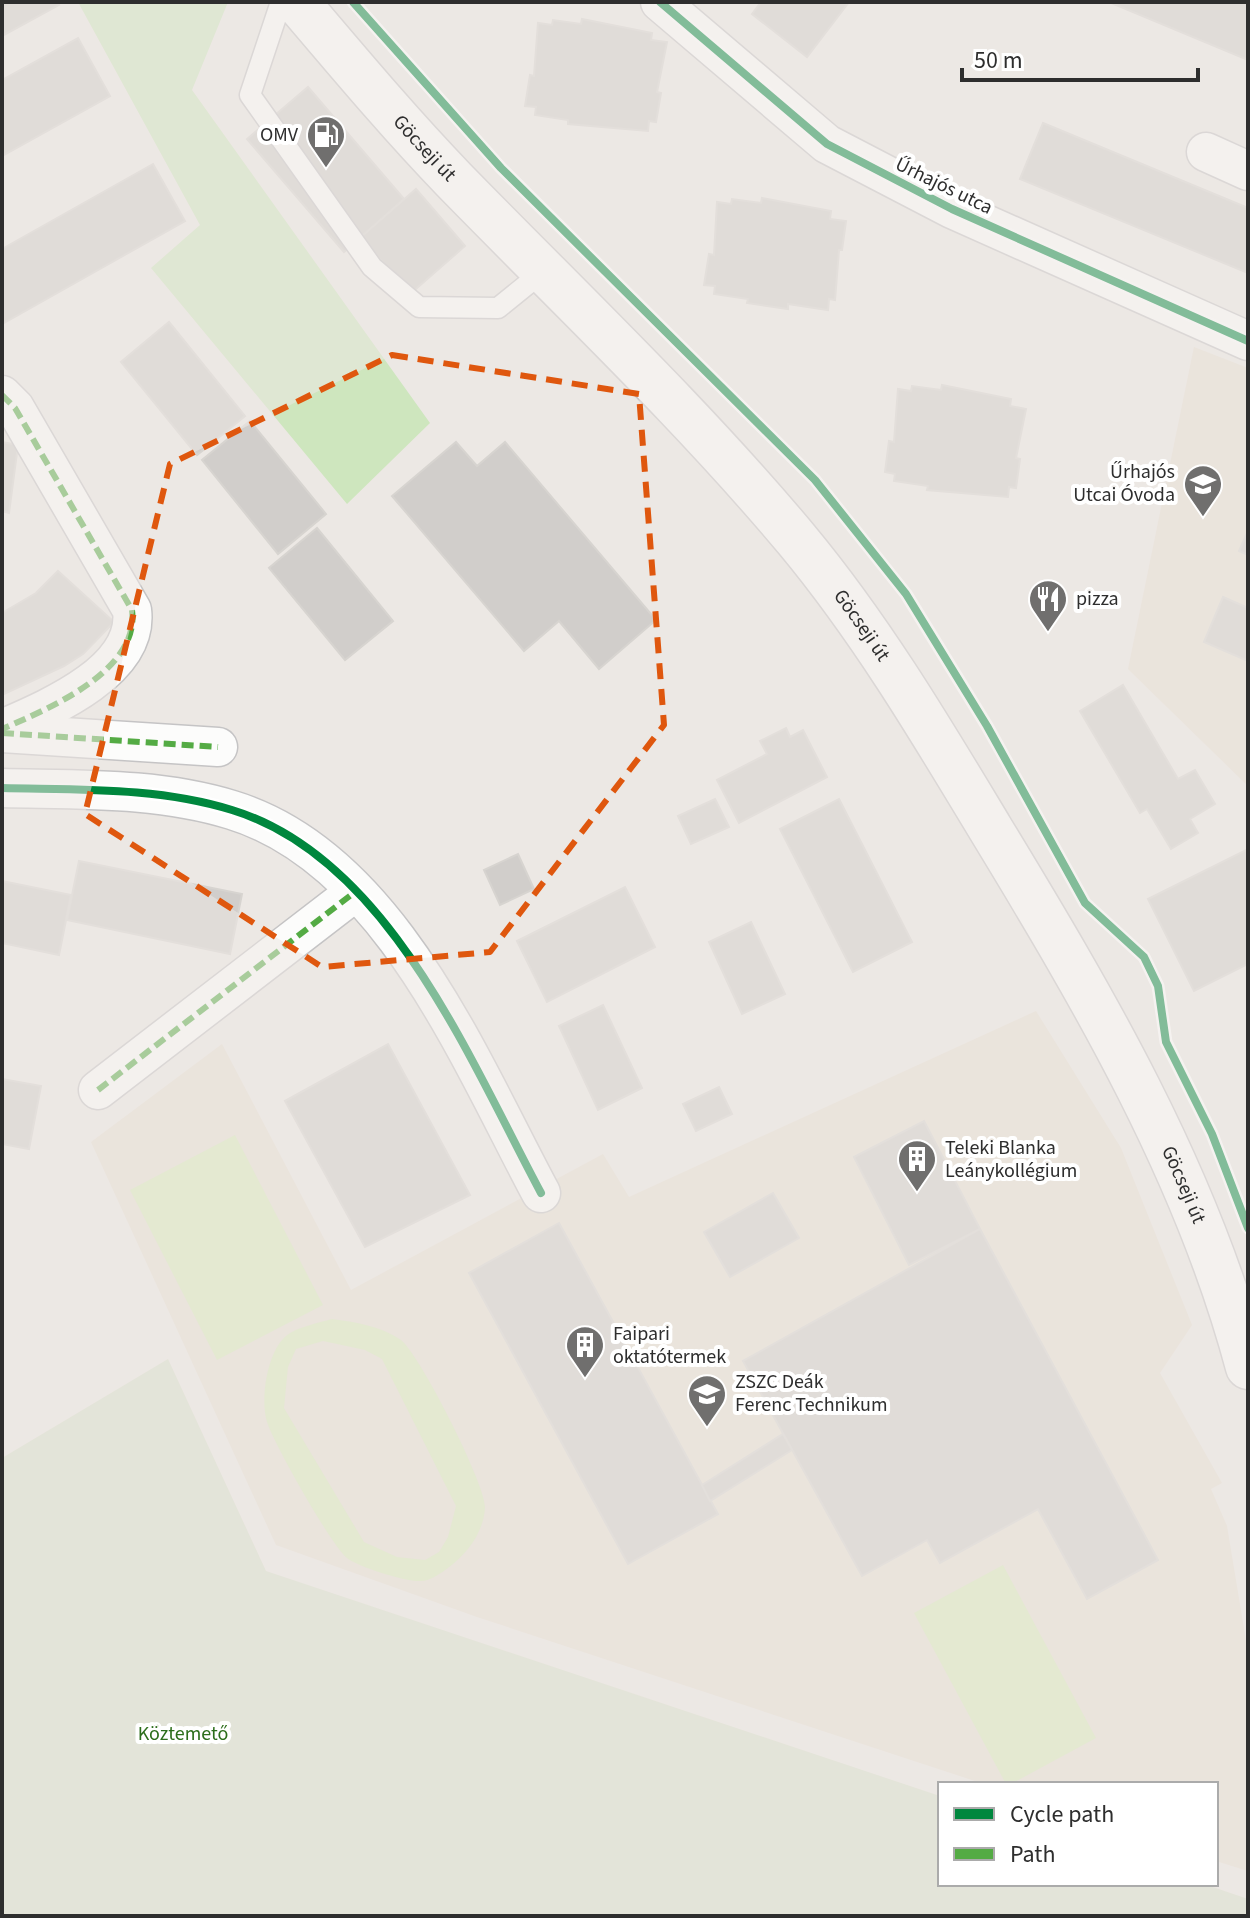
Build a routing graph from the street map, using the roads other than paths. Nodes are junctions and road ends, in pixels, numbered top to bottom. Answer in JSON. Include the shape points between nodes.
{"nodes":[{"id":1,"x":281,"y":2,"type":"edge"},
{"id":2,"x":297,"y":2,"type":"edge"},
{"id":3,"x":660,"y":2,"type":"edge"},
{"id":4,"x":1206,"y":152,"type":"dead end"},
{"id":5,"x":1248,"y":171,"type":"edge"},
{"id":6,"x":545,"y":270,"type":"junction"},
{"id":7,"x":1248,"y":341,"type":"edge"},
{"id":8,"x":2,"y":395,"type":"edge"},
{"id":9,"x":2,"y":731,"type":"edge"},
{"id":10,"x":218,"y":747,"type":"dead end"},
{"id":11,"x":2,"y":788,"type":"edge"},
{"id":12,"x":355,"y":892,"type":"junction"},
{"id":13,"x":98,"y":1090,"type":"dead end"},
{"id":14,"x":541,"y":1193,"type":"dead end"},
{"id":15,"x":1248,"y":1367,"type":"edge"}],
"edges":[{"from":1,"to":6,"type":"lane","via":[[250,95],[372,267],[419,307],[498,308]]},
{"from":2,"to":6,"type":"main road","name":"Göcseji út","via":[[453,178]]},
{"from":3,"to":7,"type":"street","name":"Űrhajós utca","via":[[827,144],[952,209]]},
{"from":4,"to":5,"type":"street"},
{"from":6,"to":15,"type":"main road","name":"Göcseji út","via":[[669,395],[800,543],[921,715],[1094,999],[1148,1106],[1179,1170]]},
{"from":8,"to":9,"type":"street","via":[[15,408],[132,610],[134,627],[118,657],[85,686]]},
{"from":9,"to":10,"type":"street"},
{"from":11,"to":12,"type":"street","via":[[161,795],[236,811],[287,835]]},
{"from":12,"to":13,"type":"street"},
{"from":12,"to":14,"type":"street","via":[[424,976]]}]}
